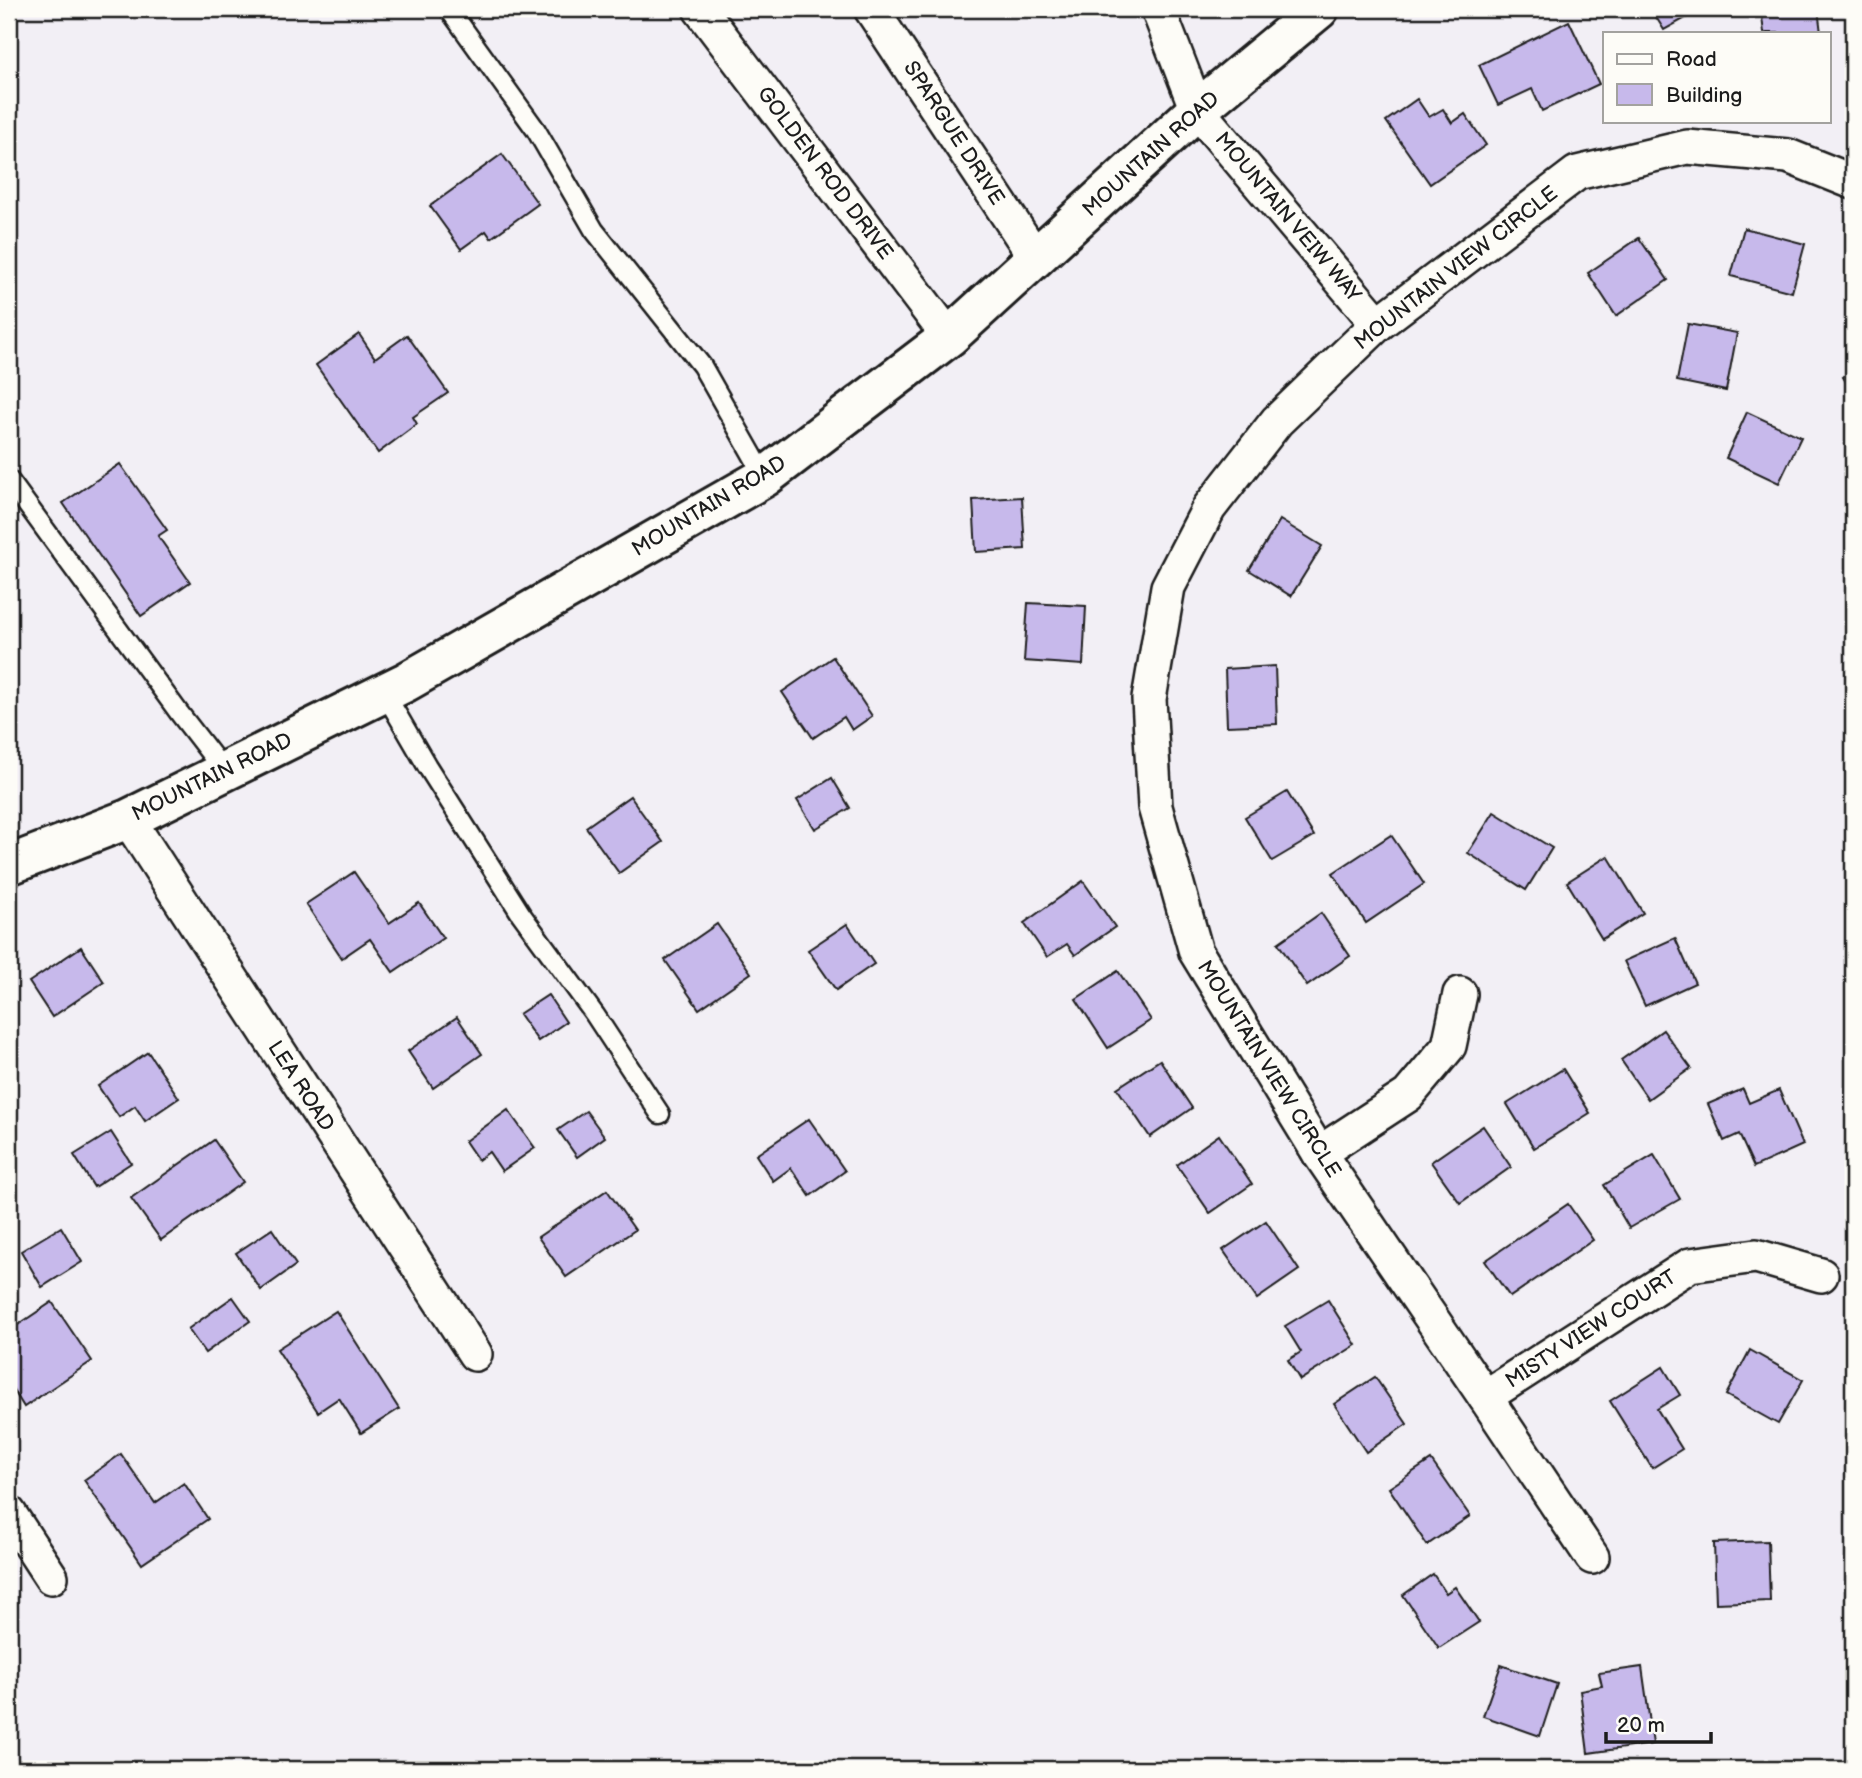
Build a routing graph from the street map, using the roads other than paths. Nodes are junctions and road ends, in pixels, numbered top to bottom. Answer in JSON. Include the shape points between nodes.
{"nodes":[{"id":1,"x":449,"y":9,"type":"edge"},
{"id":2,"x":700,"y":9,"type":"edge"},
{"id":3,"x":871,"y":9,"type":"edge"},
{"id":4,"x":1158,"y":9,"type":"edge"},
{"id":5,"x":1319,"y":9,"type":"edge"},
{"id":6,"x":1198,"y":110,"type":"junction"},
{"id":7,"x":1853,"y":182,"type":"edge"},
{"id":8,"x":1036,"y":258,"type":"junction"},
{"id":9,"x":1378,"y":324,"type":"junction"},
{"id":10,"x":949,"y":337,"type":"junction"},
{"id":11,"x":765,"y":477,"type":"junction"},
{"id":12,"x":9,"y":480,"type":"edge"},
{"id":13,"x":384,"y":692,"type":"junction"},
{"id":14,"x":224,"y":771,"type":"junction"},
{"id":15,"x":128,"y":819,"type":"junction"},
{"id":16,"x":9,"y":865,"type":"edge"},
{"id":17,"x":1460,"y":994,"type":"dead end"},
{"id":18,"x":660,"y":1114,"type":"dead end"},
{"id":19,"x":1319,"y":1153,"type":"junction"},
{"id":20,"x":1821,"y":1275,"type":"dead end"},
{"id":21,"x":475,"y":1354,"type":"dead end"},
{"id":22,"x":1485,"y":1397,"type":"junction"},
{"id":23,"x":9,"y":1514,"type":"edge"},
{"id":24,"x":1592,"y":1557,"type":"dead end"},
{"id":25,"x":51,"y":1577,"type":"dead end"}],
"edges":[{"from":1,"to":11,"type":"lane","via":[[536,131],[594,230],[702,366]]},
{"from":2,"to":10,"type":"street","name":"GOLDEN ROD DRIVE"},
{"from":3,"to":8,"type":"street","name":"SPARGUE DRIVE"},
{"from":4,"to":6,"type":"street","name":"MOUNTAIN VEIW WAY"},
{"from":5,"to":6,"type":"main road","name":"MOUNTAIN ROAD"},
{"from":6,"to":8,"type":"main road","name":"MOUNTAIN ROAD"},
{"from":6,"to":9,"type":"street","name":"MOUNTAIN VEIW WAY"},
{"from":7,"to":9,"type":"street","name":"MOUNTAIN VIEW CIRCLE","via":[[1788,156],[1686,147],[1577,173]]},
{"from":8,"to":10,"type":"main road","name":"MOUNTAIN ROAD"},
{"from":9,"to":19,"type":"street","name":"MOUNTAIN VIEW CIRCLE","via":[[1277,421],[1209,508],[1168,587],[1149,699],[1155,807],[1196,952]]},
{"from":10,"to":11,"type":"main road","name":"MOUNTAIN ROAD"},
{"from":11,"to":13,"type":"main road","name":"MOUNTAIN ROAD"},
{"from":12,"to":14,"type":"lane"},
{"from":13,"to":14,"type":"main road","name":"MOUNTAIN ROAD"},
{"from":13,"to":18,"type":"lane","via":[[521,914]]},
{"from":14,"to":15,"type":"main road","name":"MOUNTAIN ROAD"},
{"from":15,"to":16,"type":"main road","name":"MOUNTAIN ROAD"},
{"from":15,"to":21,"type":"street","name":"LEA ROAD"},
{"from":17,"to":19,"type":"street","via":[[1449,1046],[1408,1095]]},
{"from":19,"to":22,"type":"street","name":"MOUNTAIN VIEW CIRCLE"},
{"from":20,"to":22,"type":"street","name":"MISTY VIEW COURT","via":[[1756,1256],[1690,1265]]},
{"from":22,"to":24,"type":"street","name":"MOUNTAIN VIEW CIRCLE"},
{"from":23,"to":25,"type":"street"}]}
